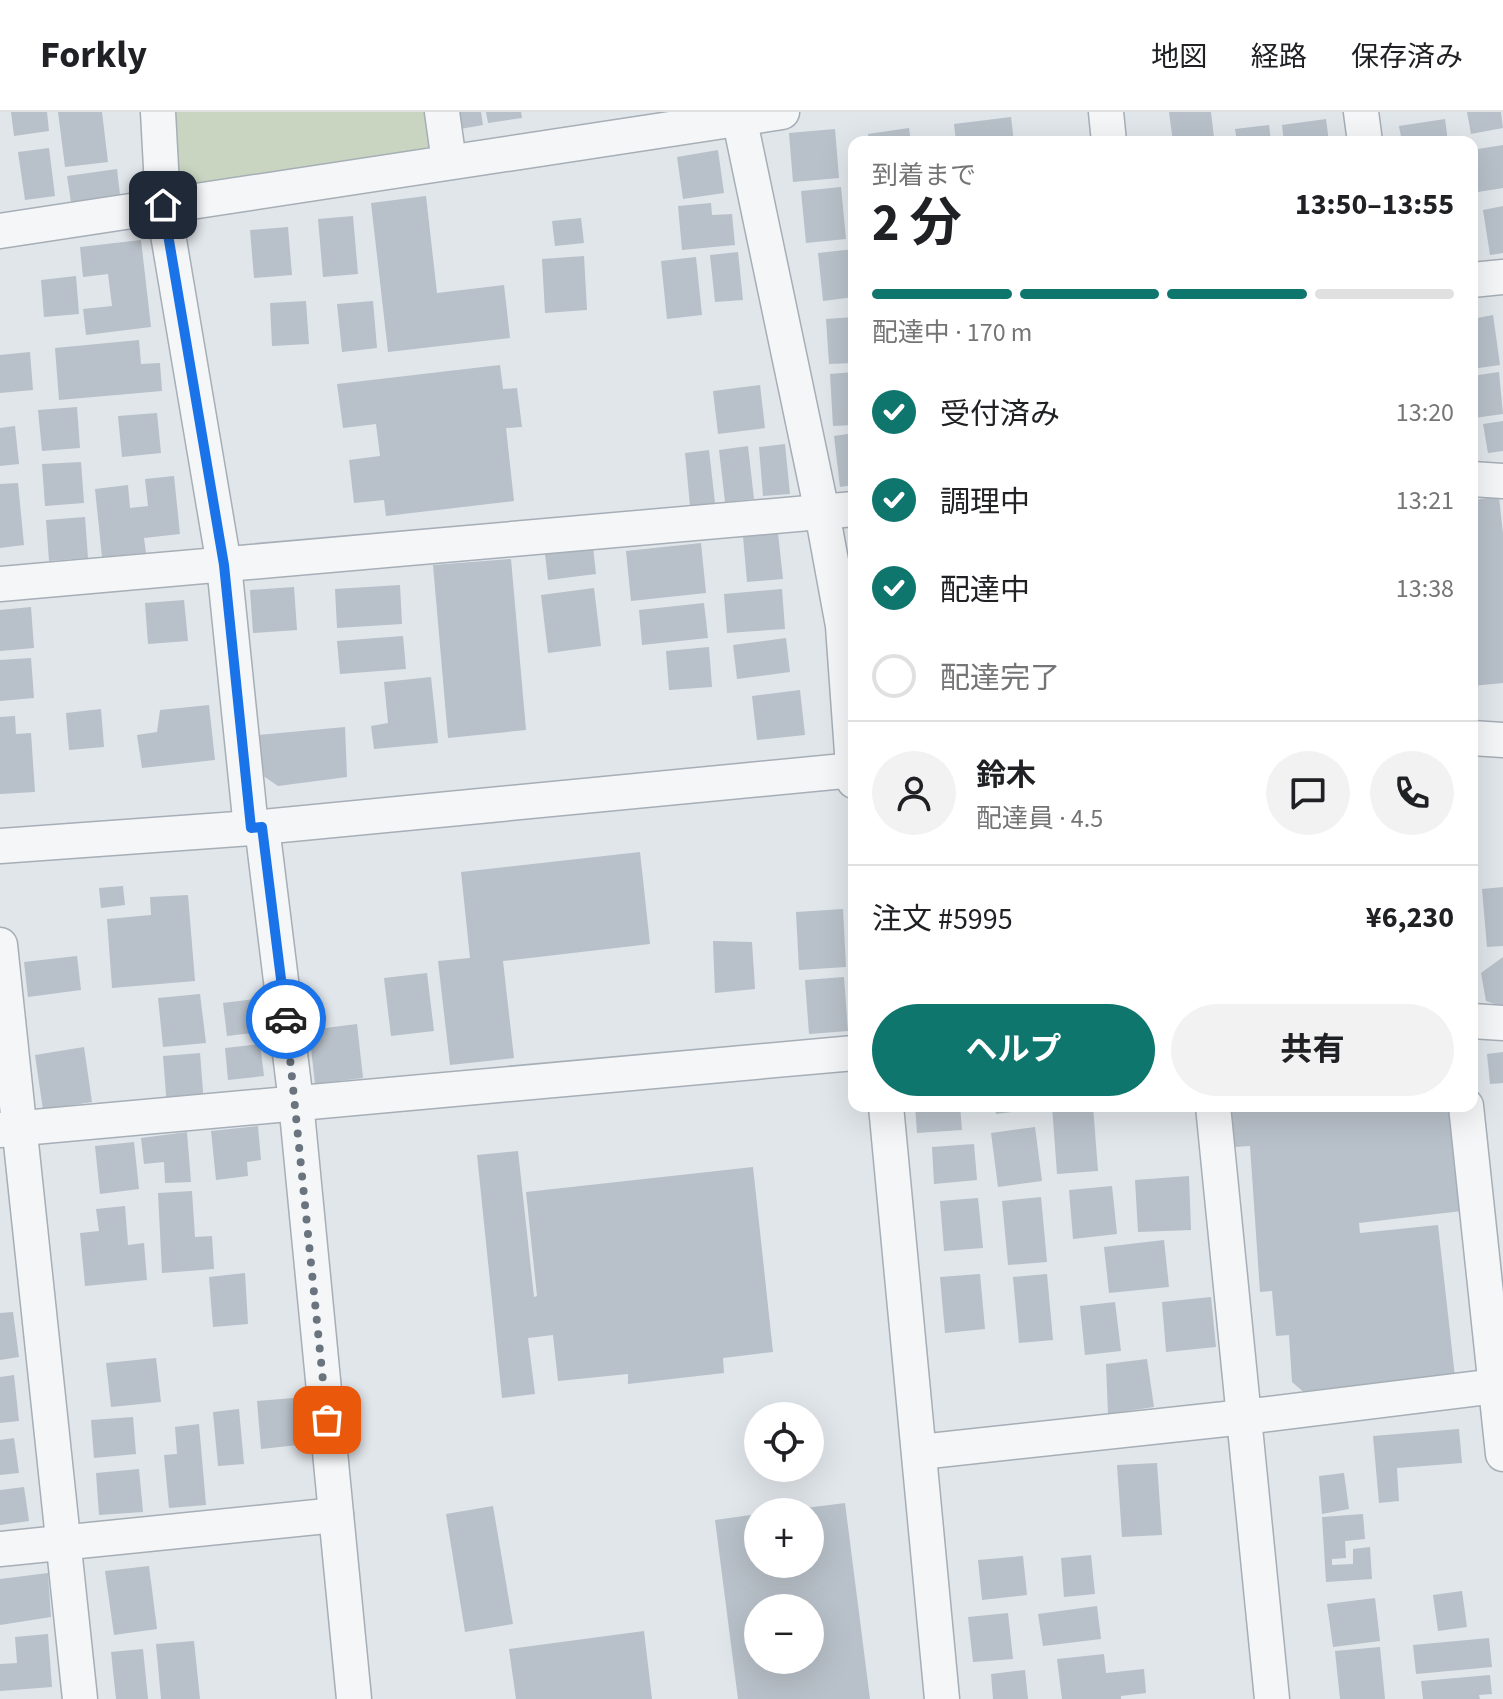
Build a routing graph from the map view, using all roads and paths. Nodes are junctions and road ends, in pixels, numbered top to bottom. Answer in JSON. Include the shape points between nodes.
{"nodes":[{"id":1,"x":158,"y":112,"type":"edge"},
{"id":2,"x":442,"y":112,"type":"edge"},
{"id":3,"x":782,"y":112,"type":"edge"},
{"id":4,"x":1106,"y":112,"type":"edge"},
{"id":5,"x":1361,"y":112,"type":"edge"},
{"id":6,"x":739,"y":115,"type":"edge"},
{"id":7,"x":1108,"y":136,"type":"edge"},
{"id":8,"x":1364,"y":136,"type":"edge"},
{"id":9,"x":449,"y":162,"type":"junction"},
{"id":10,"x":163,"y":205,"type":"junction"},
{"id":11,"x":0,"y":231,"type":"edge"},
{"id":12,"x":1503,"y":277,"type":"edge"},
{"id":13,"x":1478,"y":279,"type":"edge"},
{"id":14,"x":1478,"y":479,"type":"edge"},
{"id":15,"x":1503,"y":481,"type":"edge"},
{"id":16,"x":838,"y":510,"type":"edge"},
{"id":17,"x":224,"y":565,"type":"junction"},
{"id":18,"x":0,"y":584,"type":"edge"},
{"id":19,"x":848,"y":691,"type":"edge"},
{"id":20,"x":1478,"y":738,"type":"edge"},
{"id":21,"x":1503,"y":740,"type":"edge"},
{"id":22,"x":848,"y":771,"type":"edge"},
{"id":23,"x":257,"y":827,"type":"junction"},
{"id":24,"x":0,"y":846,"type":"edge"},
{"id":25,"x":0,"y":945,"type":"edge"},
{"id":26,"x":1478,"y":1021,"type":"edge"},
{"id":27,"x":1503,"y":1023,"type":"edge"},
{"id":28,"x":848,"y":1054,"type":"edge"},
{"id":29,"x":296,"y":1102,"type":"junction"},
{"id":30,"x":887,"y":1112,"type":"edge"},
{"id":31,"x":1214,"y":1112,"type":"edge"},
{"id":32,"x":1467,"y":1112,"type":"edge"},
{"id":33,"x":9,"y":1129,"type":"edge"},
{"id":34,"x":1500,"y":1385,"type":"edge"},
{"id":35,"x":1244,"y":1417,"type":"junction"},
{"id":36,"x":920,"y":1452,"type":"junction"},
{"id":37,"x":1503,"y":1454,"type":"edge"},
{"id":38,"x":336,"y":1515,"type":"junction"},
{"id":39,"x":63,"y":1542,"type":"junction"},
{"id":40,"x":0,"y":1549,"type":"edge"},
{"id":41,"x":80,"y":1699,"type":"edge"},
{"id":42,"x":354,"y":1699,"type":"edge"},
{"id":43,"x":942,"y":1699,"type":"edge"},
{"id":44,"x":1272,"y":1699,"type":"edge"}],
"edges":[{"from":1,"to":10,"type":"street"},
{"from":2,"to":9,"type":"street"},
{"from":3,"to":6,"type":"street"},
{"from":4,"to":7,"type":"street"},
{"from":5,"to":8,"type":"street"},
{"from":6,"to":9,"type":"street"},
{"from":6,"to":16,"type":"street"},
{"from":9,"to":10,"type":"street"},
{"from":10,"to":11,"type":"street"},
{"from":10,"to":17,"type":"street"},
{"from":12,"to":13,"type":"street"},
{"from":14,"to":15,"type":"street"},
{"from":16,"to":17,"type":"street"},
{"from":16,"to":19,"type":"street"},
{"from":17,"to":18,"type":"street"},
{"from":17,"to":23,"type":"street"},
{"from":20,"to":21,"type":"street"},
{"from":22,"to":23,"type":"street"},
{"from":23,"to":24,"type":"street"},
{"from":23,"to":29,"type":"street"},
{"from":25,"to":33,"type":"street"},
{"from":26,"to":27,"type":"street"},
{"from":28,"to":29,"type":"street"},
{"from":29,"to":33,"type":"street"},
{"from":29,"to":38,"type":"street"},
{"from":30,"to":36,"type":"street"},
{"from":31,"to":35,"type":"street"},
{"from":32,"to":34,"type":"street"},
{"from":33,"to":39,"type":"street"},
{"from":34,"to":35,"type":"street"},
{"from":34,"to":37,"type":"street"},
{"from":35,"to":36,"type":"street"},
{"from":35,"to":44,"type":"street"},
{"from":36,"to":43,"type":"street"},
{"from":38,"to":39,"type":"street"},
{"from":38,"to":42,"type":"street"},
{"from":39,"to":40,"type":"street"},
{"from":39,"to":41,"type":"street"}]}
